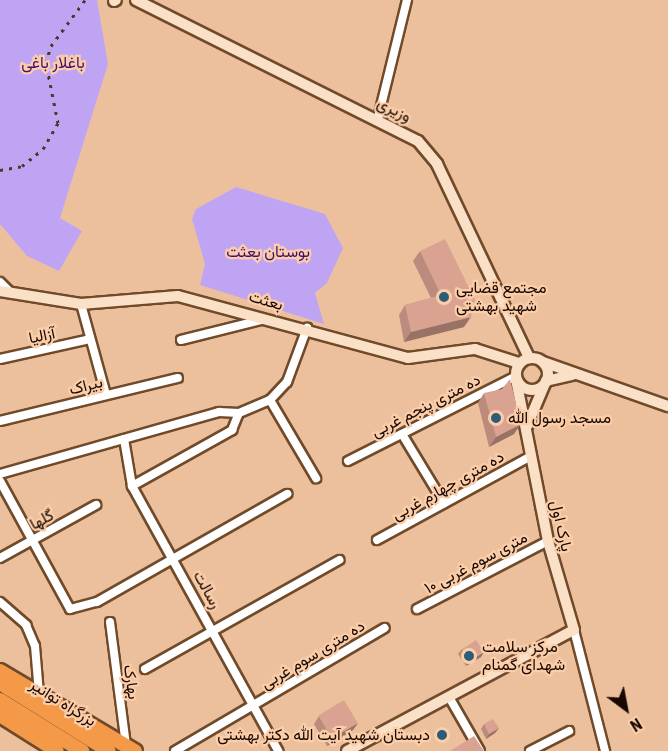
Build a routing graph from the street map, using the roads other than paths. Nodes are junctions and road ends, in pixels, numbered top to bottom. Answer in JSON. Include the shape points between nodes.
{"nodes":[{"id":1,"x":136,"y":0,"type":"edge"},
{"id":2,"x":407,"y":0,"type":"edge"},
{"id":3,"x":378,"y":118,"type":"junction"},
{"id":4,"x":0,"y":282,"type":"edge"},
{"id":5,"x":0,"y":291,"type":"edge"},
{"id":6,"x":14,"y":296,"type":"junction"},
{"id":7,"x":81,"y":304,"type":"junction"},
{"id":8,"x":270,"y":317,"type":"junction"},
{"id":9,"x":307,"y":328,"type":"junction"},
{"id":10,"x":90,"y":339,"type":"junction"},
{"id":11,"x":181,"y":340,"type":"dead end"},
{"id":12,"x":0,"y":359,"type":"edge"},
{"id":13,"x":524,"y":360,"type":"junction"},
{"id":14,"x":543,"y":362,"type":"junction"},
{"id":15,"x":572,"y":375,"type":"junction"},
{"id":16,"x":516,"y":377,"type":"junction"},
{"id":17,"x":178,"y":378,"type":"dead end"},
{"id":18,"x":546,"y":381,"type":"junction"},
{"id":19,"x":106,"y":395,"type":"junction"},
{"id":20,"x":270,"y":400,"type":"junction"},
{"id":21,"x":668,"y":406,"type":"edge"},
{"id":22,"x":239,"y":413,"type":"junction"},
{"id":23,"x":0,"y":421,"type":"edge"},
{"id":24,"x":527,"y":426,"type":"junction"},
{"id":25,"x":402,"y":434,"type":"junction"},
{"id":26,"x":124,"y":440,"type":"junction"},
{"id":27,"x":531,"y":456,"type":"junction"},
{"id":28,"x":348,"y":461,"type":"dead end"},
{"id":29,"x":0,"y":474,"type":"edge"},
{"id":30,"x":316,"y":478,"type":"dead end"},
{"id":31,"x":0,"y":481,"type":"edge"},
{"id":32,"x":132,"y":486,"type":"junction"},
{"id":33,"x":287,"y":494,"type":"dead end"},
{"id":34,"x":444,"y":503,"type":"junction"},
{"id":35,"x":96,"y":505,"type":"dead end"},
{"id":36,"x":378,"y":540,"type":"dead end"},
{"id":37,"x":33,"y":541,"type":"junction"},
{"id":38,"x":548,"y":541,"type":"junction"},
{"id":39,"x":0,"y":558,"type":"edge"},
{"id":40,"x":173,"y":559,"type":"junction"},
{"id":41,"x":339,"y":560,"type":"dead end"},
{"id":42,"x":0,"y":602,"type":"edge"},
{"id":43,"x":417,"y":609,"type":"dead end"},
{"id":44,"x":110,"y":621,"type":"dead end"},
{"id":45,"x":385,"y":628,"type":"dead end"},
{"id":46,"x":574,"y":630,"type":"junction"},
{"id":47,"x":213,"y":631,"type":"junction"},
{"id":48,"x":145,"y":669,"type":"dead end"},
{"id":49,"x":0,"y":671,"type":"edge"},
{"id":50,"x":0,"y":683,"type":"edge"},
{"id":51,"x":39,"y":694,"type":"junction"},
{"id":52,"x":449,"y":697,"type":"junction"},
{"id":53,"x":0,"y":700,"type":"edge"},
{"id":54,"x":255,"y":705,"type":"junction"},
{"id":55,"x":0,"y":715,"type":"edge"},
{"id":56,"x":569,"y":731,"type":"dead end"},
{"id":57,"x":131,"y":748,"type":"edge"},
{"id":58,"x":57,"y":751,"type":"edge"},
{"id":59,"x":82,"y":751,"type":"edge"},
{"id":60,"x":109,"y":751,"type":"edge"},
{"id":61,"x":175,"y":751,"type":"edge"},
{"id":62,"x":278,"y":751,"type":"edge"},
{"id":63,"x":347,"y":751,"type":"edge"},
{"id":64,"x":480,"y":751,"type":"edge"},
{"id":65,"x":530,"y":751,"type":"edge"},
{"id":66,"x":605,"y":751,"type":"edge"}],
"edges":[{"from":1,"to":3,"type":"main road","name":"وزیری"},
{"from":2,"to":3,"type":"street"},
{"from":3,"to":13,"type":"main road","name":"وزیری","via":[[418,141],[437,164]]},
{"from":4,"to":6,"type":"street"},
{"from":5,"to":6,"type":"main road","name":"بعثت"},
{"from":6,"to":7,"type":"main road","name":"بعثت"},
{"from":7,"to":8,"type":"main road","name":"بعثت","via":[[178,296]]},
{"from":7,"to":10,"type":"street"},
{"from":8,"to":9,"type":"main road","name":"بعثت"},
{"from":8,"to":11,"type":"street"},
{"from":9,"to":13,"type":"main road","name":"بعثت","via":[[408,358],[475,349]]},
{"from":9,"to":20,"type":"street","via":[[287,382]]},
{"from":10,"to":12,"type":"street","name":"آزالیا"},
{"from":10,"to":19,"type":"street"},
{"from":13,"to":14,"type":"main road"},
{"from":13,"to":16,"type":"main road"},
{"from":14,"to":15,"type":"main road"},
{"from":14,"to":18,"type":"main road"},
{"from":15,"to":18,"type":"main road"},
{"from":15,"to":21,"type":"main road"},
{"from":16,"to":18,"type":"main road","via":[[528,390]]},
{"from":16,"to":24,"type":"main road","name":"پارک اول"},
{"from":16,"to":25,"type":"street","name":"ده متری پنجم غربی"},
{"from":17,"to":19,"type":"street","name":"بیراک"},
{"from":18,"to":24,"type":"main road"},
{"from":19,"to":23,"type":"street","name":"بیراک"},
{"from":20,"to":22,"type":"street"},
{"from":20,"to":30,"type":"street"},
{"from":22,"to":26,"type":"street","via":[[219,412]]},
{"from":22,"to":32,"type":"street","via":[[232,430]]},
{"from":24,"to":27,"type":"main road","name":"پارک اول"},
{"from":25,"to":28,"type":"street","name":"ده متری پنجم غربی"},
{"from":25,"to":34,"type":"street"},
{"from":26,"to":29,"type":"street"},
{"from":26,"to":32,"type":"street","name":"رسالت"},
{"from":27,"to":34,"type":"street","name":"ده متری چهارم غربی"},
{"from":27,"to":38,"type":"main road","name":"پارک اول"},
{"from":31,"to":37,"type":"street"},
{"from":32,"to":40,"type":"street","name":"رسالت"},
{"from":33,"to":40,"type":"street"},
{"from":34,"to":36,"type":"street","name":"ده متری چهارم غربی"},
{"from":35,"to":37,"type":"street","name":"گلها"},
{"from":37,"to":39,"type":"street","name":"گلها"},
{"from":37,"to":40,"type":"street","via":[[70,609],[97,602]]},
{"from":38,"to":43,"type":"street","name":"۱۰ متری سوم غربی"},
{"from":38,"to":46,"type":"main road","name":"پارک اول"},
{"from":40,"to":47,"type":"street","name":"رسالت"},
{"from":41,"to":47,"type":"street"},
{"from":42,"to":51,"type":"street","via":[[26,626],[35,646]]},
{"from":44,"to":57,"type":"street","name":"بهارک"},
{"from":45,"to":54,"type":"street","name":"ده متری سوم غربی"},
{"from":46,"to":52,"type":"main road"},
{"from":46,"to":66,"type":"street"},
{"from":47,"to":48,"type":"street"},
{"from":47,"to":54,"type":"street","name":"رسالت"},
{"from":49,"to":51,"type":"highway"},
{"from":50,"to":60,"type":"highway","name":"بزرگراه توانیر"},
{"from":51,"to":57,"type":"highway"},
{"from":52,"to":63,"type":"main road"},
{"from":52,"to":64,"type":"street"},
{"from":53,"to":59,"type":"highway","name":"بزرگراه توانیر"},
{"from":54,"to":61,"type":"street","name":"ده متری سوم غربی"},
{"from":54,"to":62,"type":"street","name":"رسالت"},
{"from":55,"to":58,"type":"highway"},
{"from":56,"to":65,"type":"street"}]}
